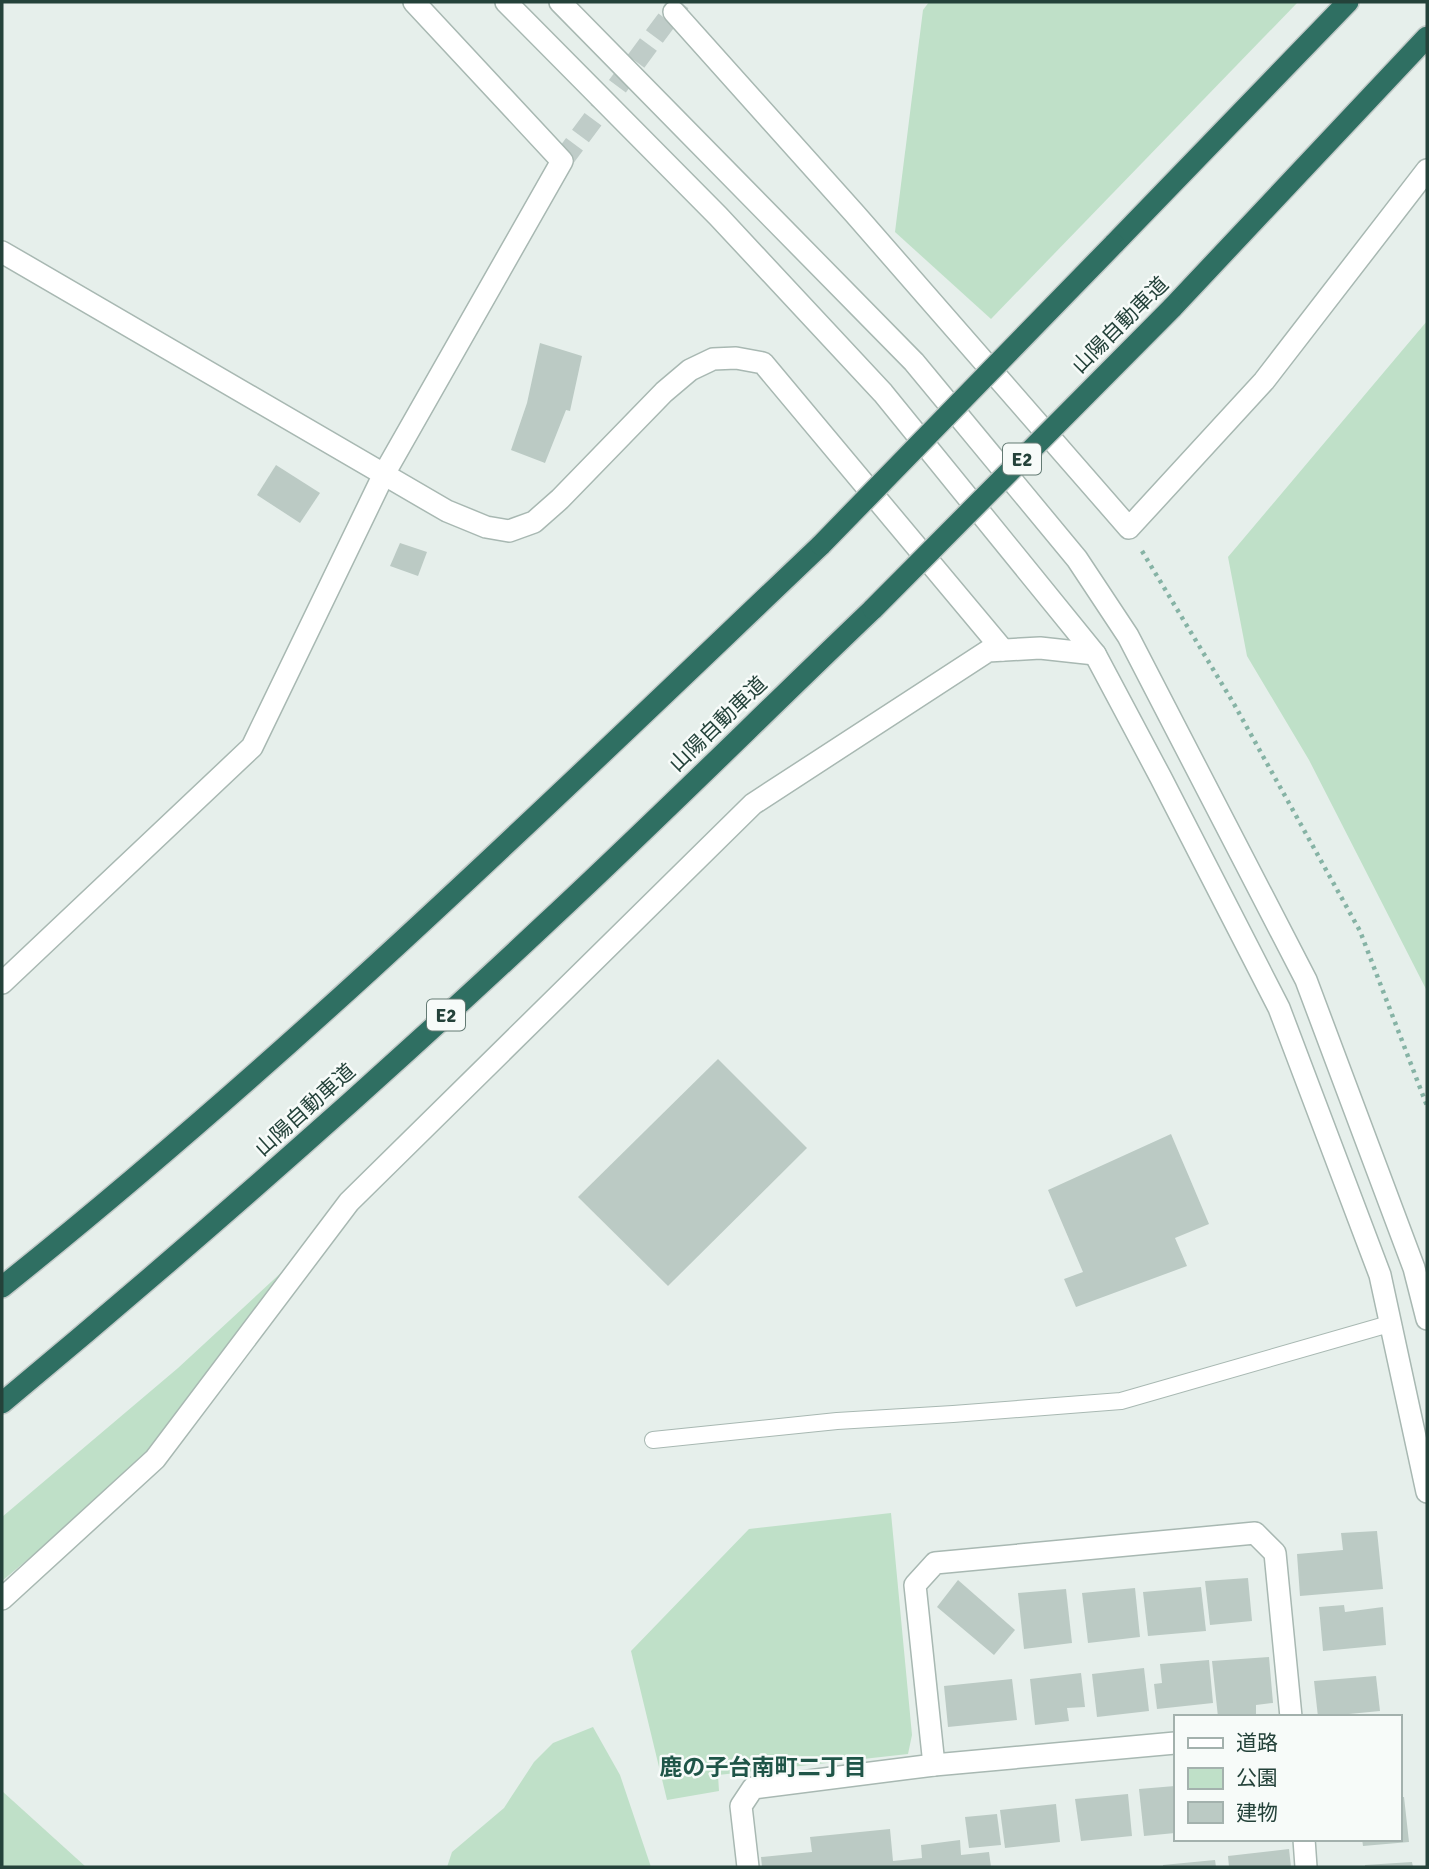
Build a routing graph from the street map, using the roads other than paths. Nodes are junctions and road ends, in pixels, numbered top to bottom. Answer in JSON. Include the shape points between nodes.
{"nodes":[{"id":1,"x":414,"y":2,"type":"edge"},
{"id":2,"x":506,"y":2,"type":"edge"},
{"id":3,"x":560,"y":2,"type":"edge"},
{"id":4,"x":1348,"y":2,"type":"edge"},
{"id":5,"x":674,"y":12,"type":"dead end"},
{"id":6,"x":1427,"y":37,"type":"edge"},
{"id":7,"x":1427,"y":170,"type":"edge"},
{"id":8,"x":2,"y":252,"type":"edge"},
{"id":9,"x":384,"y":474,"type":"junction"},
{"id":10,"x":1003,"y":650,"type":"junction"},
{"id":11,"x":1095,"y":654,"type":"junction"},
{"id":12,"x":2,"y":983,"type":"edge"},
{"id":13,"x":2,"y":1287,"type":"edge"},
{"id":14,"x":1427,"y":1319,"type":"edge"},
{"id":15,"x":1389,"y":1324,"type":"junction"},
{"id":16,"x":2,"y":1403,"type":"edge"},
{"id":17,"x":653,"y":1440,"type":"dead end"},
{"id":18,"x":1427,"y":1492,"type":"edge"},
{"id":19,"x":2,"y":1599,"type":"edge"},
{"id":20,"x":1291,"y":1715,"type":"edge"},
{"id":21,"x":1174,"y":1743,"type":"edge"},
{"id":22,"x":934,"y":1765,"type":"junction"},
{"id":23,"x":1304,"y":1841,"type":"edge"},
{"id":24,"x":748,"y":1867,"type":"edge"},
{"id":25,"x":1307,"y":1867,"type":"edge"}],
"edges":[{"from":1,"to":9,"type":"street","via":[[562,161]]},
{"from":2,"to":11,"type":"street","via":[[718,216],[883,393]]},
{"from":3,"to":14,"type":"street","via":[[914,362],[1077,559],[1128,636],[1306,980],[1414,1268]]},
{"from":4,"to":13,"type":"highway","bridge":true,"via":[[821,545],[277,1055]]},
{"from":5,"to":7,"type":"street","via":[[1129,528],[1264,381]]},
{"from":6,"to":16,"type":"highway","name":"山陽自動車道","number":"E2","bridge":true,"via":[[1172,308],[873,609],[546,924],[328,1123]]},
{"from":8,"to":9,"type":"street"},
{"from":9,"to":10,"type":"street","via":[[447,511],[509,531],[534,522],[560,499],[690,370],[713,359],[763,363]]},
{"from":9,"to":12,"type":"street","via":[[251,747]]},
{"from":10,"to":11,"type":"street","via":[[1040,648]]},
{"from":10,"to":19,"type":"street","via":[[988,651],[753,804],[349,1202],[155,1459]]},
{"from":11,"to":15,"type":"street","via":[[1279,1008],[1380,1275]]},
{"from":15,"to":17,"type":"lane","via":[[1121,1401],[837,1421]]},
{"from":15,"to":18,"type":"street"},
{"from":20,"to":22,"type":"street","via":[[1275,1553],[1255,1533],[935,1563],[915,1585]]},
{"from":21,"to":22,"type":"street"},
{"from":22,"to":24,"type":"street","via":[[753,1788],[741,1805]]},
{"from":23,"to":25,"type":"street"}]}
